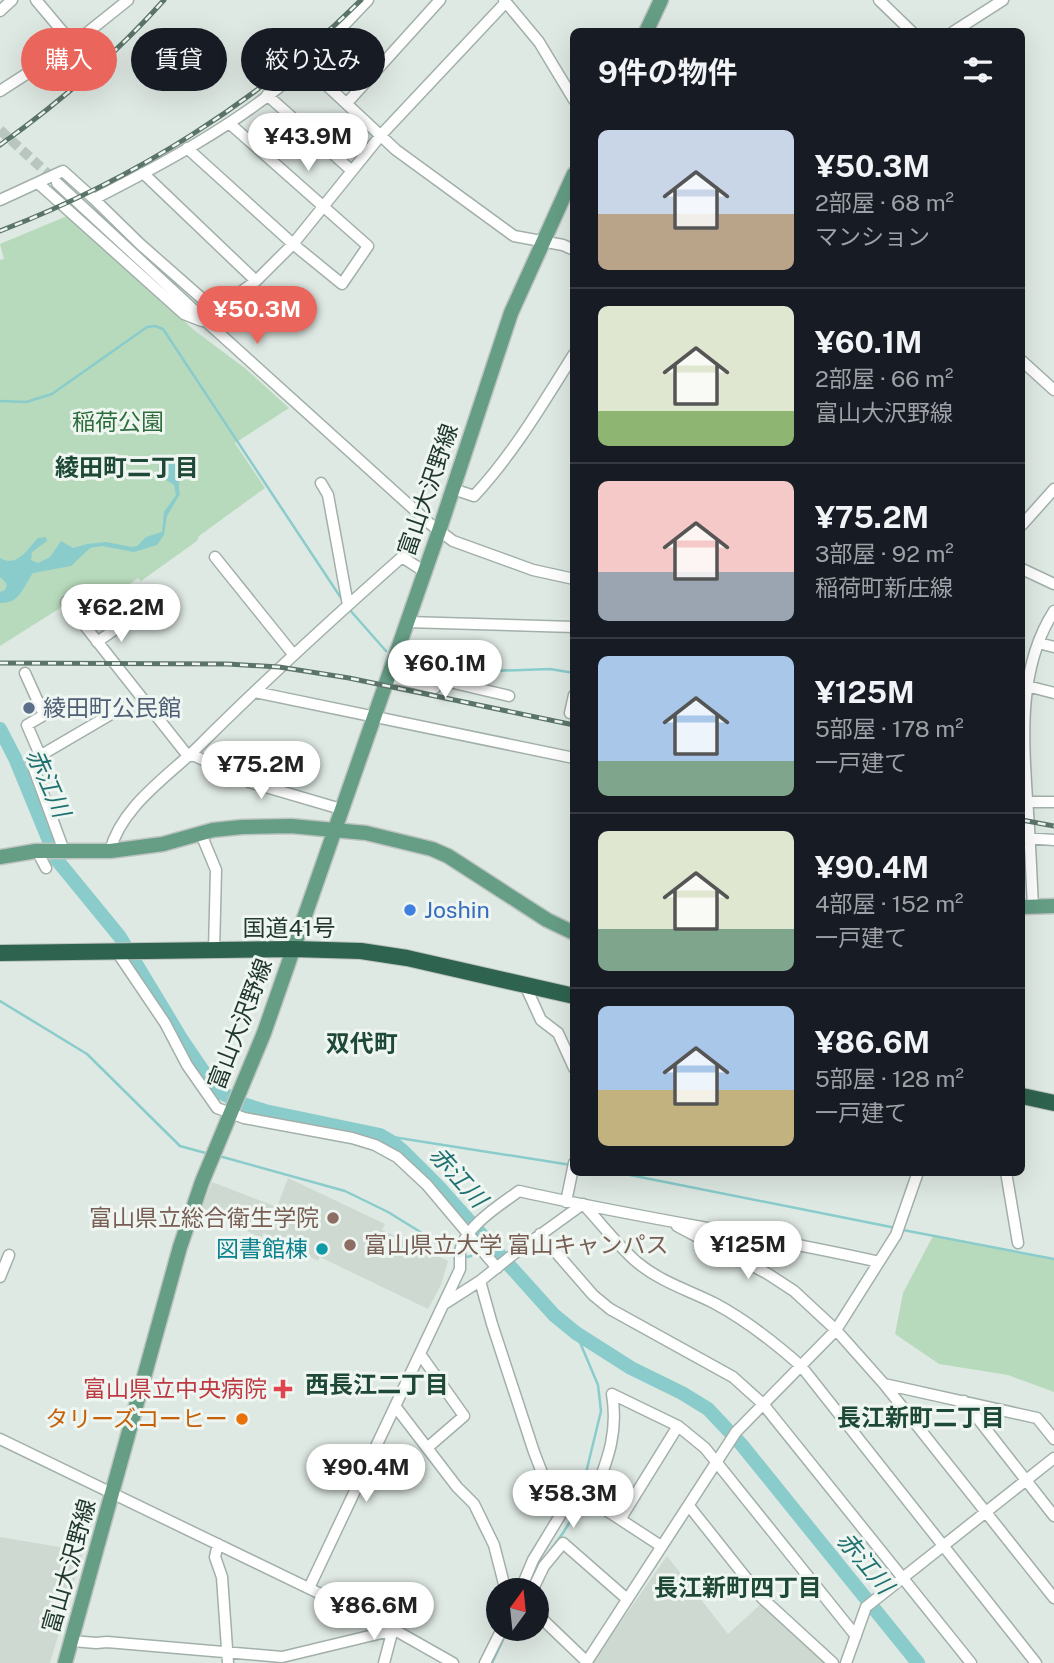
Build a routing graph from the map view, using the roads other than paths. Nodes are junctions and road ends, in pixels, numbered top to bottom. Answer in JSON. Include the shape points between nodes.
{"nodes":[{"id":1,"x":12,"y":0,"type":"edge"},
{"id":2,"x":36,"y":0,"type":"edge"},
{"id":3,"x":128,"y":0,"type":"edge"},
{"id":4,"x":368,"y":0,"type":"edge"},
{"id":5,"x":440,"y":0,"type":"edge"},
{"id":6,"x":661,"y":0,"type":"edge"},
{"id":7,"x":879,"y":0,"type":"edge"},
{"id":8,"x":1003,"y":0,"type":"edge"},
{"id":9,"x":505,"y":1,"type":"edge"},
{"id":10,"x":0,"y":11,"type":"edge"},
{"id":11,"x":60,"y":28,"type":"edge"},
{"id":12,"x":93,"y":28,"type":"edge"},
{"id":13,"x":341,"y":28,"type":"edge"},
{"id":14,"x":648,"y":28,"type":"edge"},
{"id":15,"x":908,"y":28,"type":"edge"},
{"id":16,"x":959,"y":28,"type":"edge"},
{"id":17,"x":21,"y":77,"type":"edge"},
{"id":18,"x":0,"y":91,"type":"edge"},
{"id":19,"x":272,"y":91,"type":"edge"},
{"id":20,"x":333,"y":91,"type":"edge"},
{"id":21,"x":570,"y":93,"type":"edge"},
{"id":22,"x":267,"y":95,"type":"junction"},
{"id":23,"x":346,"y":103,"type":"junction"},
{"id":24,"x":229,"y":123,"type":"junction"},
{"id":25,"x":381,"y":135,"type":"junction"},
{"id":26,"x":187,"y":148,"type":"junction"},
{"id":27,"x":352,"y":171,"type":"junction"},
{"id":28,"x":143,"y":173,"type":"junction"},
{"id":29,"x":570,"y":182,"type":"edge"},
{"id":30,"x":57,"y":183,"type":"tunnel mouth"},
{"id":31,"x":39,"y":184,"type":"junction"},
{"id":32,"x":94,"y":199,"type":"junction"},
{"id":33,"x":0,"y":200,"type":"edge"},
{"id":34,"x":323,"y":208,"type":"junction"},
{"id":35,"x":542,"y":241,"type":"junction"},
{"id":36,"x":293,"y":244,"type":"junction"},
{"id":37,"x":570,"y":248,"type":"edge"},
{"id":38,"x":256,"y":281,"type":"junction"},
{"id":39,"x":215,"y":310,"type":"junction"},
{"id":40,"x":211,"y":326,"type":"junction"},
{"id":41,"x":570,"y":360,"type":"edge"},
{"id":42,"x":1025,"y":364,"type":"edge"},
{"id":43,"x":1054,"y":390,"type":"edge"},
{"id":44,"x":321,"y":483,"type":"dead end"},
{"id":45,"x":453,"y":489,"type":"junction"},
{"id":46,"x":1054,"y":489,"type":"edge"},
{"id":47,"x":1025,"y":522,"type":"edge"},
{"id":48,"x":439,"y":531,"type":"junction"},
{"id":49,"x":215,"y":557,"type":"dead end"},
{"id":50,"x":1025,"y":570,"type":"edge"},
{"id":51,"x":425,"y":572,"type":"junction"},
{"id":52,"x":570,"y":578,"type":"edge"},
{"id":53,"x":1054,"y":584,"type":"edge"},
{"id":54,"x":66,"y":602,"type":"dead end"},
{"id":55,"x":348,"y":605,"type":"junction"},
{"id":56,"x":1054,"y":611,"type":"edge"},
{"id":57,"x":127,"y":621,"type":"dead end"},
{"id":58,"x":407,"y":622,"type":"junction"},
{"id":59,"x":570,"y":627,"type":"edge"},
{"id":60,"x":97,"y":642,"type":"junction"},
{"id":61,"x":1038,"y":643,"type":"junction"},
{"id":62,"x":1054,"y":647,"type":"edge"},
{"id":63,"x":293,"y":654,"type":"junction"},
{"id":64,"x":25,"y":673,"type":"dead end"},
{"id":65,"x":387,"y":677,"type":"junction"},
{"id":66,"x":1025,"y":682,"type":"edge"},
{"id":67,"x":255,"y":692,"type":"junction"},
{"id":68,"x":1054,"y":693,"type":"edge"},
{"id":69,"x":509,"y":696,"type":"dead end"},
{"id":70,"x":113,"y":713,"type":"dead end"},
{"id":71,"x":373,"y":717,"type":"junction"},
{"id":72,"x":40,"y":755,"type":"junction"},
{"id":73,"x":188,"y":757,"type":"junction"},
{"id":74,"x":570,"y":757,"type":"edge"},
{"id":75,"x":1025,"y":772,"type":"edge"},
{"id":76,"x":1054,"y":802,"type":"edge"},
{"id":77,"x":1026,"y":808,"type":"edge"},
{"id":78,"x":341,"y":809,"type":"junction"},
{"id":79,"x":333,"y":831,"type":"junction"},
{"id":80,"x":201,"y":834,"type":"junction"},
{"id":81,"x":1026,"y":838,"type":"edge"},
{"id":82,"x":1054,"y":840,"type":"edge"},
{"id":83,"x":37,"y":851,"type":"junction"},
{"id":84,"x":64,"y":851,"type":"junction"},
{"id":85,"x":110,"y":851,"type":"junction"},
{"id":86,"x":0,"y":857,"type":"edge"},
{"id":87,"x":46,"y":869,"type":"dead end"},
{"id":88,"x":1054,"y":906,"type":"edge"},
{"id":89,"x":1028,"y":907,"type":"edge"},
{"id":90,"x":570,"y":931,"type":"edge"},
{"id":91,"x":293,"y":949,"type":"junction"},
{"id":92,"x":214,"y":951,"type":"junction"},
{"id":93,"x":118,"y":952,"type":"junction"},
{"id":94,"x":0,"y":953,"type":"edge"},
{"id":95,"x":525,"y":985,"type":"junction"},
{"id":96,"x":570,"y":995,"type":"edge"},
{"id":97,"x":570,"y":1059,"type":"edge"},
{"id":98,"x":1025,"y":1088,"type":"edge"},
{"id":99,"x":1054,"y":1093,"type":"edge"},
{"id":100,"x":1025,"y":1097,"type":"edge"},
{"id":101,"x":1054,"y":1103,"type":"edge"},
{"id":102,"x":230,"y":1112,"type":"junction"},
{"id":103,"x":571,"y":1176,"type":"edge"},
{"id":104,"x":917,"y":1176,"type":"edge"},
{"id":105,"x":1007,"y":1176,"type":"edge"},
{"id":106,"x":566,"y":1202,"type":"junction"},
{"id":107,"x":583,"y":1204,"type":"junction"},
{"id":108,"x":669,"y":1221,"type":"junction"},
{"id":109,"x":469,"y":1233,"type":"junction"},
{"id":110,"x":540,"y":1234,"type":"junction"},
{"id":111,"x":1018,"y":1243,"type":"dead end"},
{"id":112,"x":9,"y":1255,"type":"dead end"},
{"id":113,"x":879,"y":1262,"type":"junction"},
{"id":114,"x":497,"y":1268,"type":"junction"},
{"id":115,"x":0,"y":1277,"type":"edge"},
{"id":116,"x":480,"y":1281,"type":"junction"},
{"id":117,"x":444,"y":1305,"type":"junction"},
{"id":118,"x":836,"y":1330,"type":"junction"},
{"id":119,"x":420,"y":1354,"type":"junction"},
{"id":120,"x":801,"y":1366,"type":"junction"},
{"id":121,"x":884,"y":1384,"type":"junction"},
{"id":122,"x":964,"y":1401,"type":"junction"},
{"id":123,"x":763,"y":1404,"type":"junction"},
{"id":124,"x":396,"y":1406,"type":"junction"},
{"id":125,"x":678,"y":1426,"type":"junction"},
{"id":126,"x":0,"y":1439,"type":"edge"},
{"id":127,"x":1054,"y":1439,"type":"edge"},
{"id":128,"x":427,"y":1448,"type":"junction"},
{"id":129,"x":1054,"y":1458,"type":"edge"},
{"id":130,"x":716,"y":1462,"type":"junction"},
{"id":131,"x":1026,"y":1480,"type":"junction"},
{"id":132,"x":113,"y":1494,"type":"junction"},
{"id":133,"x":689,"y":1506,"type":"junction"},
{"id":134,"x":985,"y":1512,"type":"junction"},
{"id":135,"x":1054,"y":1516,"type":"edge"},
{"id":136,"x":621,"y":1518,"type":"junction"},
{"id":137,"x":218,"y":1544,"type":"junction"},
{"id":138,"x":944,"y":1544,"type":"junction"},
{"id":139,"x":661,"y":1546,"type":"junction"},
{"id":140,"x":901,"y":1577,"type":"junction"},
{"id":141,"x":502,"y":1578,"type":"edge"},
{"id":142,"x":525,"y":1578,"type":"edge"},
{"id":143,"x":539,"y":1578,"type":"edge"},
{"id":144,"x":309,"y":1588,"type":"junction"},
{"id":145,"x":1054,"y":1598,"type":"edge"},
{"id":146,"x":627,"y":1600,"type":"junction"},
{"id":147,"x":550,"y":1627,"type":"edge"},
{"id":148,"x":390,"y":1631,"type":"junction"},
{"id":149,"x":856,"y":1636,"type":"junction"},
{"id":150,"x":72,"y":1641,"type":"junction"},
{"id":151,"x":496,"y":1642,"type":"edge"},
{"id":152,"x":228,"y":1658,"type":"edge"},
{"id":153,"x":586,"y":1662,"type":"edge"},
{"id":154,"x":65,"y":1663,"type":"edge"},
{"id":155,"x":384,"y":1663,"type":"edge"},
{"id":156,"x":453,"y":1663,"type":"edge"},
{"id":157,"x":485,"y":1663,"type":"edge"},
{"id":158,"x":833,"y":1663,"type":"edge"},
{"id":159,"x":846,"y":1663,"type":"edge"},
{"id":160,"x":971,"y":1663,"type":"edge"},
{"id":161,"x":1037,"y":1663,"type":"edge"}],
"edges":[{"from":1,"to":10,"type":"street"},
{"from":2,"to":11,"type":"street"},
{"from":3,"to":12,"type":"street"},
{"from":4,"to":13,"type":"street"},
{"from":5,"to":23,"type":"street"},
{"from":6,"to":14,"type":"main road"},
{"from":7,"to":15,"type":"street"},
{"from":8,"to":16,"type":"street"},
{"from":9,"to":21,"type":"street","via":[[539,42]]},
{"from":9,"to":25,"type":"street"},
{"from":17,"to":18,"type":"street"},
{"from":19,"to":22,"type":"street"},
{"from":20,"to":23,"type":"street"},
{"from":22,"to":24,"type":"street"},
{"from":22,"to":27,"type":"street"},
{"from":23,"to":25,"type":"street"},
{"from":24,"to":26,"type":"street"},
{"from":24,"to":34,"type":"street"},
{"from":25,"to":27,"type":"street"},
{"from":25,"to":35,"type":"street","via":[[514,236]]},
{"from":26,"to":28,"type":"street"},
{"from":26,"to":36,"type":"street"},
{"from":27,"to":34,"type":"street"},
{"from":28,"to":32,"type":"street"},
{"from":28,"to":38,"type":"street"},
{"from":29,"to":35,"type":"main road","name":"富山大沢野線"},
{"from":30,"to":40,"type":"street"},
{"from":31,"to":32,"type":"street","via":[[63,171]]},
{"from":31,"to":33,"type":"street"},
{"from":31,"to":40,"type":"street","via":[[184,314]]},
{"from":32,"to":39,"type":"street"},
{"from":34,"to":36,"type":"street"},
{"from":34,"to":36,"type":"street","via":[[368,246],[342,284]]},
{"from":35,"to":37,"type":"street"},
{"from":35,"to":45,"type":"main road","name":"富山大沢野線","via":[[511,313]]},
{"from":36,"to":38,"type":"street"},
{"from":38,"to":39,"type":"street"},
{"from":39,"to":40,"type":"street","via":[[219,316]]},
{"from":40,"to":48,"type":"street"},
{"from":41,"to":45,"type":"street","via":[[516,446],[487,482],[474,496]]},
{"from":42,"to":43,"type":"street"},
{"from":44,"to":55,"type":"street","via":[[328,495]]},
{"from":45,"to":48,"type":"main road","name":"富山大沢野線"},
{"from":46,"to":47,"type":"street"},
{"from":48,"to":51,"type":"main road","name":"富山大沢野線"},
{"from":48,"to":52,"type":"street","via":[[453,541],[533,570]]},
{"from":49,"to":63,"type":"street"},
{"from":50,"to":53,"type":"street"},
{"from":51,"to":55,"type":"street","via":[[402,557]]},
{"from":51,"to":58,"type":"main road","name":"富山大沢野線"},
{"from":54,"to":60,"type":"street"},
{"from":55,"to":63,"type":"street"},
{"from":56,"to":61,"type":"street"},
{"from":57,"to":60,"type":"street"},
{"from":58,"to":59,"type":"street"},
{"from":58,"to":65,"type":"main road","name":"富山大沢野線"},
{"from":60,"to":73,"type":"street"},
{"from":61,"to":62,"type":"street"},
{"from":61,"to":66,"type":"street"},
{"from":63,"to":67,"type":"street"},
{"from":64,"to":72,"type":"street","via":[[44,715],[27,725]]},
{"from":65,"to":69,"type":"street","via":[[435,688],[437,679]]},
{"from":65,"to":71,"type":"main road","name":"富山大沢野線"},
{"from":66,"to":68,"type":"street"},
{"from":67,"to":71,"type":"street"},
{"from":67,"to":73,"type":"street"},
{"from":70,"to":72,"type":"street"},
{"from":71,"to":74,"type":"street"},
{"from":71,"to":78,"type":"main road","name":"富山大沢野線"},
{"from":72,"to":84,"type":"street","via":[[31,761]]},
{"from":73,"to":78,"type":"street","via":[[249,782]]},
{"from":73,"to":85,"type":"street","via":[[137,804],[114,835]]},
{"from":75,"to":77,"type":"street"},
{"from":76,"to":77,"type":"street"},
{"from":77,"to":81,"type":"street"},
{"from":78,"to":79,"type":"main road","name":"富山大沢野線"},
{"from":79,"to":80,"type":"main road","via":[[291,826]]},
{"from":79,"to":90,"type":"main road","via":[[366,833],[432,849]]},
{"from":79,"to":91,"type":"main road","name":"富山大沢野線"},
{"from":80,"to":85,"type":"main road"},
{"from":80,"to":92,"type":"street","via":[[216,870]]},
{"from":81,"to":82,"type":"street"},
{"from":81,"to":89,"type":"street"},
{"from":83,"to":84,"type":"main road"},
{"from":83,"to":86,"type":"main road"},
{"from":83,"to":87,"type":"street"},
{"from":84,"to":85,"type":"main road"},
{"from":88,"to":89,"type":"main road"},
{"from":91,"to":92,"type":"highway","name":"国道41号"},
{"from":91,"to":95,"type":"highway","name":"国道41号","via":[[407,958]]},
{"from":91,"to":102,"type":"main road","name":"富山大沢野線"},
{"from":92,"to":93,"type":"highway","name":"国道41号"},
{"from":93,"to":94,"type":"highway","name":"国道41号"},
{"from":93,"to":102,"type":"street","via":[[217,1108]]},
{"from":95,"to":96,"type":"highway","name":"国道41号"},
{"from":95,"to":97,"type":"street","via":[[541,1020],[558,1033]]},
{"from":98,"to":99,"type":"highway"},
{"from":100,"to":101,"type":"highway"},
{"from":102,"to":109,"type":"street","via":[[375,1145],[397,1157]]},
{"from":102,"to":132,"type":"main road","name":"富山大沢野線","via":[[180,1247]]},
{"from":103,"to":106,"type":"street"},
{"from":104,"to":113,"type":"street","via":[[896,1235]]},
{"from":105,"to":111,"type":"street"},
{"from":106,"to":107,"type":"street"},
{"from":106,"to":109,"type":"street","via":[[519,1191]]},
{"from":107,"to":108,"type":"street"},
{"from":107,"to":110,"type":"street"},
{"from":107,"to":120,"type":"street","via":[[638,1263],[739,1317]]},
{"from":108,"to":113,"type":"street"},
{"from":108,"to":118,"type":"street","via":[[768,1274]]},
{"from":109,"to":114,"type":"street"},
{"from":109,"to":117,"type":"street"},
{"from":110,"to":114,"type":"street"},
{"from":110,"to":123,"type":"street","via":[[593,1296],[610,1309],[733,1377]]},
{"from":112,"to":115,"type":"street"},
{"from":113,"to":118,"type":"street"},
{"from":114,"to":116,"type":"street"},
{"from":116,"to":117,"type":"street"},
{"from":116,"to":142,"type":"street","via":[[534,1452],[561,1514]]},
{"from":117,"to":119,"type":"street"},
{"from":118,"to":120,"type":"street"},
{"from":118,"to":121,"type":"street"},
{"from":119,"to":124,"type":"street"},
{"from":119,"to":128,"type":"street","via":[[464,1416]]},
{"from":120,"to":123,"type":"street"},
{"from":120,"to":138,"type":"street"},
{"from":121,"to":122,"type":"street"},
{"from":121,"to":134,"type":"street"},
{"from":122,"to":127,"type":"street","via":[[1037,1418]]},
{"from":122,"to":131,"type":"street"},
{"from":123,"to":130,"type":"street"},
{"from":123,"to":140,"type":"street"},
{"from":124,"to":128,"type":"street"},
{"from":124,"to":144,"type":"street"},
{"from":125,"to":130,"type":"street"},
{"from":125,"to":136,"type":"street"},
{"from":125,"to":136,"type":"street","via":[[612,1394],[614,1433],[592,1501]]},
{"from":126,"to":132,"type":"street"},
{"from":128,"to":141,"type":"street","via":[[474,1504],[495,1545]]},
{"from":129,"to":131,"type":"street"},
{"from":130,"to":133,"type":"street"},
{"from":130,"to":149,"type":"street"},
{"from":131,"to":134,"type":"street"},
{"from":131,"to":135,"type":"street"},
{"from":132,"to":137,"type":"street"},
{"from":132,"to":150,"type":"main road","name":"富山大沢野線"},
{"from":133,"to":139,"type":"street"},
{"from":133,"to":158,"type":"street","via":[[762,1598]]},
{"from":134,"to":138,"type":"street"},
{"from":134,"to":145,"type":"street"},
{"from":136,"to":139,"type":"street"},
{"from":137,"to":144,"type":"street"},
{"from":137,"to":152,"type":"street","via":[[215,1557],[222,1577]]},
{"from":138,"to":140,"type":"street"},
{"from":138,"to":161,"type":"street"},
{"from":139,"to":146,"type":"street"},
{"from":140,"to":149,"type":"street","via":[[866,1606]]},
{"from":140,"to":160,"type":"street"},
{"from":143,"to":146,"type":"street","via":[[563,1543]]},
{"from":144,"to":148,"type":"street"},
{"from":146,"to":153,"type":"street"},
{"from":147,"to":153,"type":"street"},
{"from":148,"to":152,"type":"street","via":[[282,1657]]},
{"from":148,"to":155,"type":"street"},
{"from":148,"to":156,"type":"street"},
{"from":149,"to":159,"type":"street"},
{"from":150,"to":152,"type":"street"},
{"from":150,"to":154,"type":"main road","name":"富山大沢野線"},
{"from":151,"to":157,"type":"street"}]}
